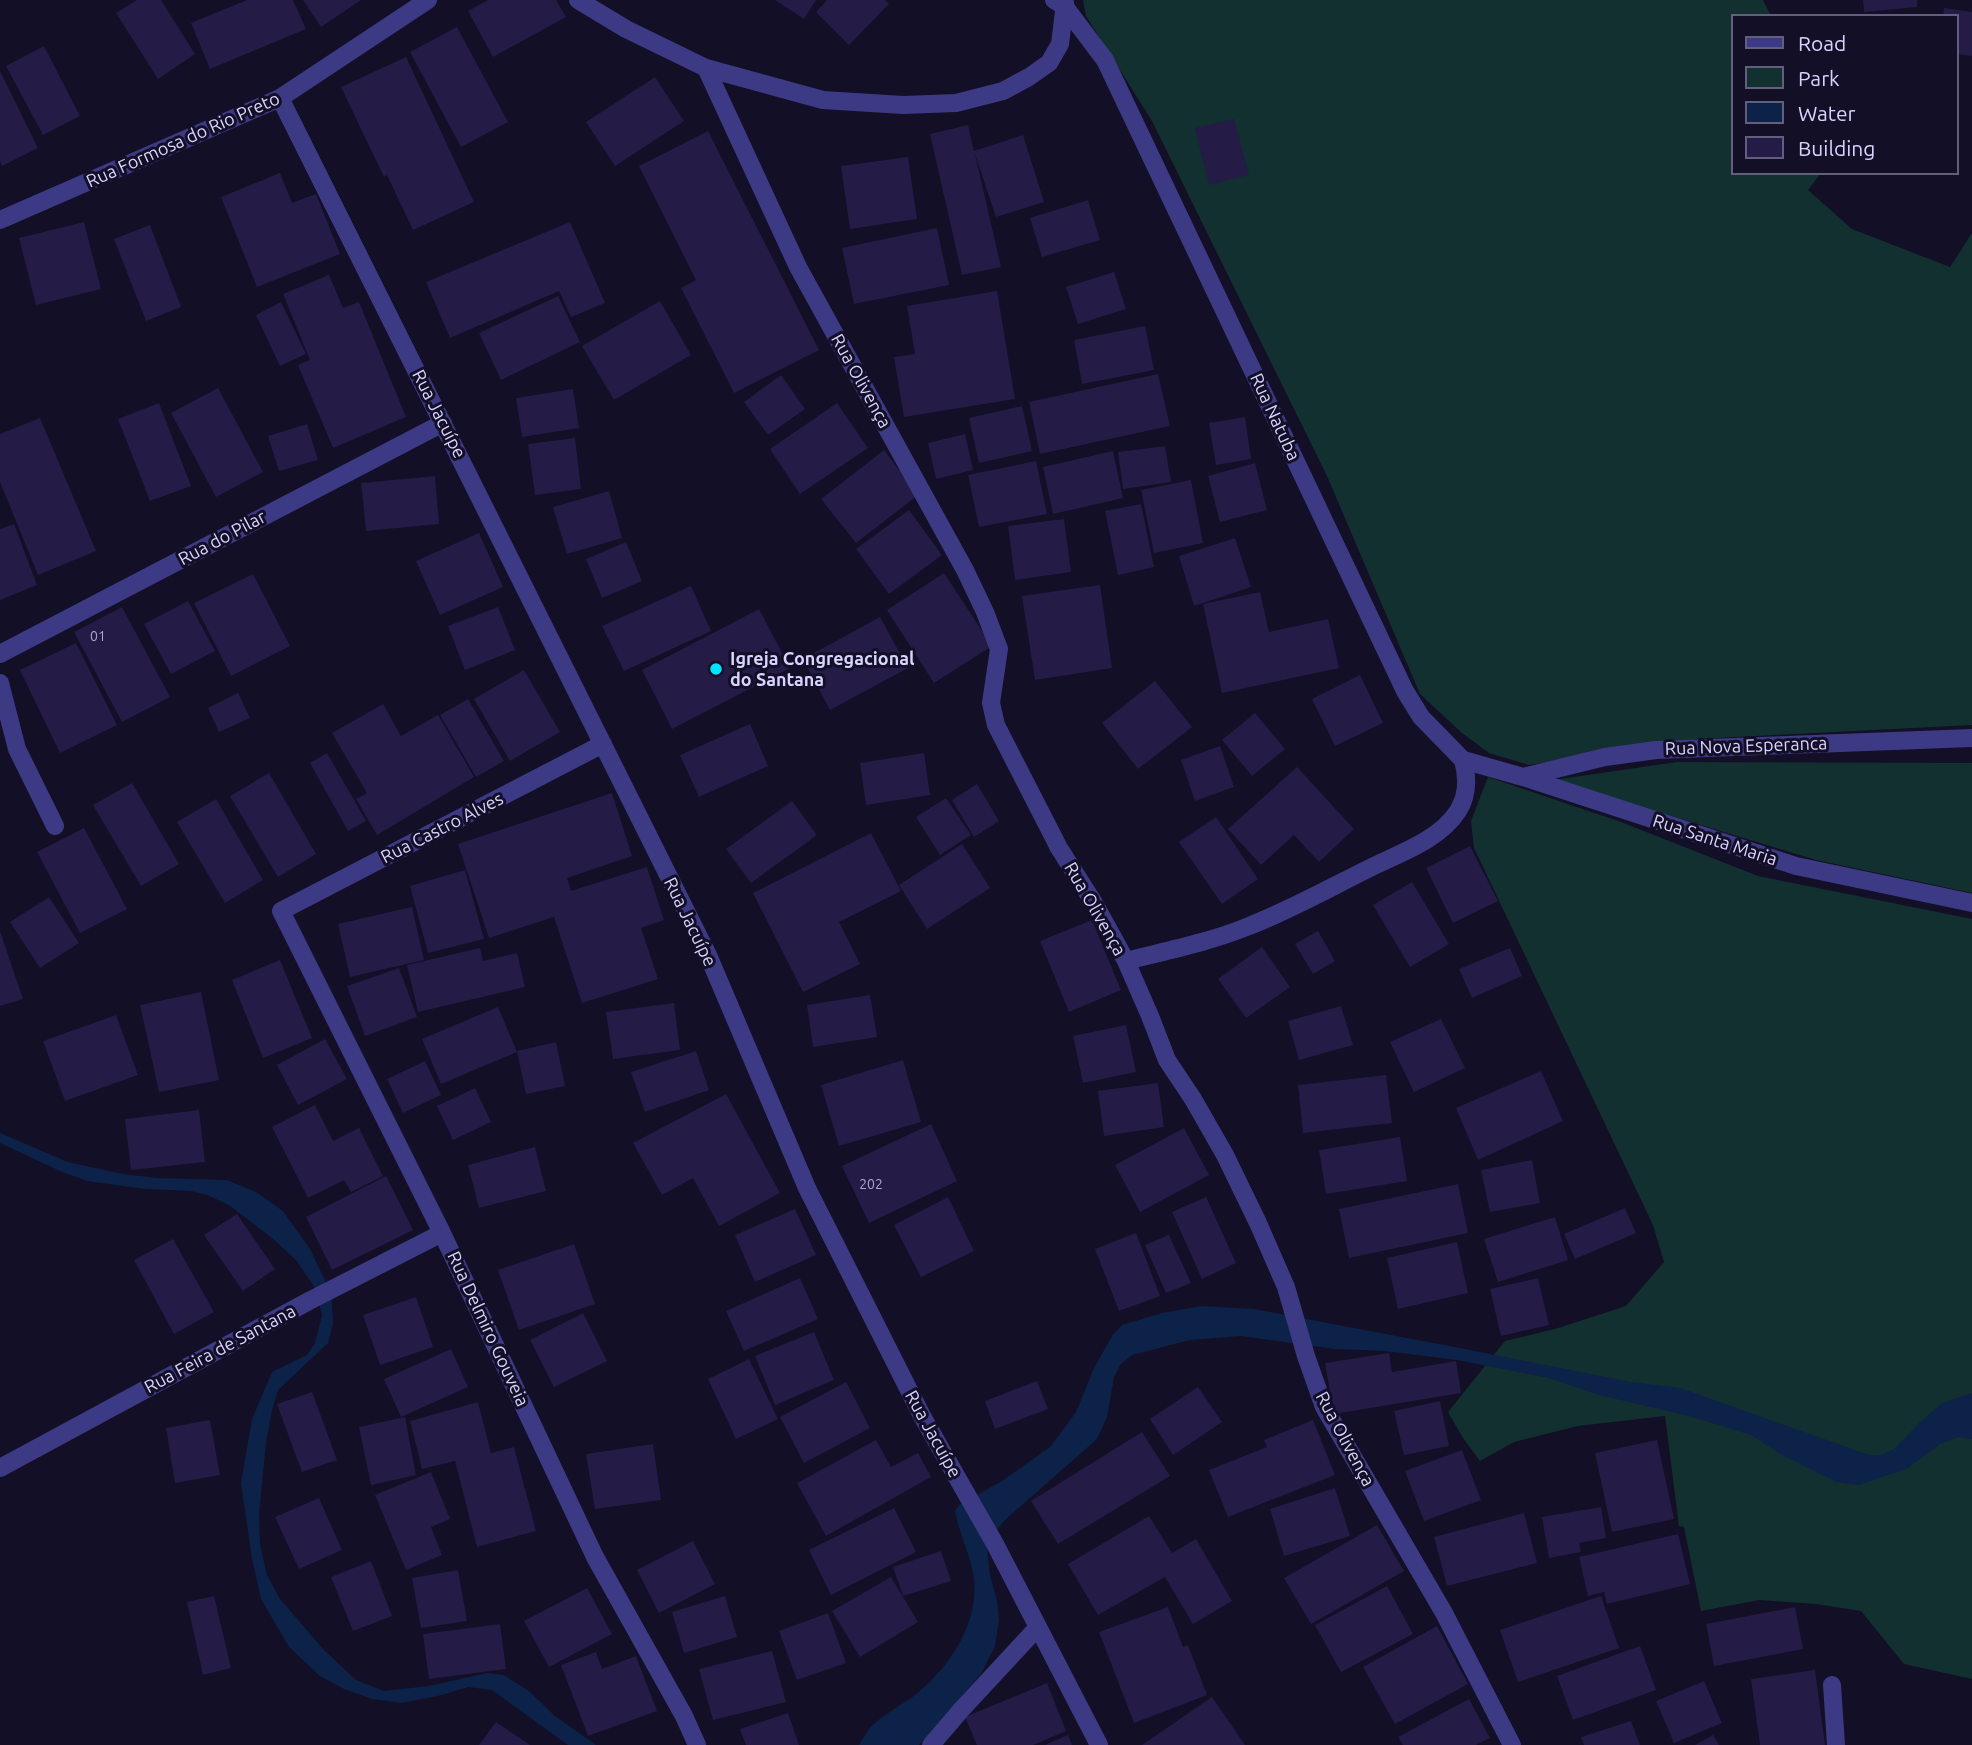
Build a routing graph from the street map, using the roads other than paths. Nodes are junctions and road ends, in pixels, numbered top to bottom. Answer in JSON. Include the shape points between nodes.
{"nodes":[{"id":1,"x":428,"y":0,"type":"edge"},
{"id":2,"x":578,"y":0,"type":"edge"},
{"id":3,"x":1062,"y":2,"type":"edge"},
{"id":4,"x":706,"y":68,"type":"junction"},
{"id":5,"x":280,"y":98,"type":"junction"},
{"id":6,"x":0,"y":220,"type":"edge"},
{"id":7,"x":443,"y":422,"type":"junction"},
{"id":8,"x":0,"y":654,"type":"edge"},
{"id":9,"x":0,"y":682,"type":"edge"},
{"id":10,"x":1972,"y":738,"type":"edge"},
{"id":11,"x":603,"y":744,"type":"junction"},
{"id":12,"x":1463,"y":760,"type":"junction"},
{"id":13,"x":1523,"y":777,"type":"junction"},
{"id":14,"x":55,"y":826,"type":"dead end"},
{"id":15,"x":1972,"y":903,"type":"edge"},
{"id":16,"x":281,"y":911,"type":"joint"},
{"id":17,"x":1126,"y":961,"type":"junction"},
{"id":18,"x":442,"y":1233,"type":"junction"},
{"id":19,"x":0,"y":1468,"type":"edge"},
{"id":20,"x":1038,"y":1628,"type":"junction"},
{"id":21,"x":1832,"y":1685,"type":"dead end"},
{"id":22,"x":697,"y":1745,"type":"edge"},
{"id":23,"x":932,"y":1745,"type":"edge"},
{"id":24,"x":1099,"y":1745,"type":"edge"},
{"id":25,"x":1512,"y":1745,"type":"edge"},
{"id":26,"x":1836,"y":1745,"type":"edge"}],
"edges":[{"from":1,"to":5,"type":"street","name":"Rua Formosa do Rio Preto"},
{"from":2,"to":4,"type":"street"},
{"from":3,"to":4,"type":"street","via":[[1060,44],[1049,62],[1003,91],[956,103],[823,100]]},
{"from":3,"to":12,"type":"street","name":"Rua Natuba","via":[[1105,60],[1405,691],[1421,717]]},
{"from":4,"to":17,"type":"street","name":"Rua Olivença","via":[[798,267],[985,612],[999,649],[990,703],[996,725],[1059,848]]},
{"from":5,"to":6,"type":"street","name":"Rua Formosa do Rio Preto"},
{"from":5,"to":7,"type":"street","name":"Rua Jacuípe"},
{"from":7,"to":8,"type":"street","name":"Rua do Pilar"},
{"from":7,"to":11,"type":"street","name":"Rua Jacuípe"},
{"from":9,"to":14,"type":"street","via":[[17,750]]},
{"from":10,"to":13,"type":"street","name":"Rua Nova Esperanca","via":[[1656,750]]},
{"from":11,"to":16,"type":"street","name":"Rua Castro Alves"},
{"from":11,"to":20,"type":"street","name":"Rua Jacuípe","via":[[708,955],[807,1188],[922,1416]]},
{"from":12,"to":13,"type":"street","name":"Rua Santa Maria"},
{"from":12,"to":17,"type":"street","via":[[1466,791],[1459,810],[1446,827],[1422,842],[1243,928]]},
{"from":13,"to":15,"type":"street","name":"Rua Santa Maria","via":[[1796,866]]},
{"from":16,"to":18,"type":"street","name":"Rua Delmiro Gouveia"},
{"from":17,"to":25,"type":"street","name":"Rua Olivença","via":[[1167,1060],[1225,1156],[1258,1223],[1289,1298],[1324,1407],[1444,1613]]},
{"from":18,"to":19,"type":"street","name":"Rua Feira de Santana"},
{"from":18,"to":22,"type":"street","name":"Rua Delmiro Gouveia","via":[[596,1557]]},
{"from":20,"to":23,"type":"street"},
{"from":20,"to":24,"type":"street","name":"Rua Jacuípe"},
{"from":21,"to":26,"type":"street"}]}
